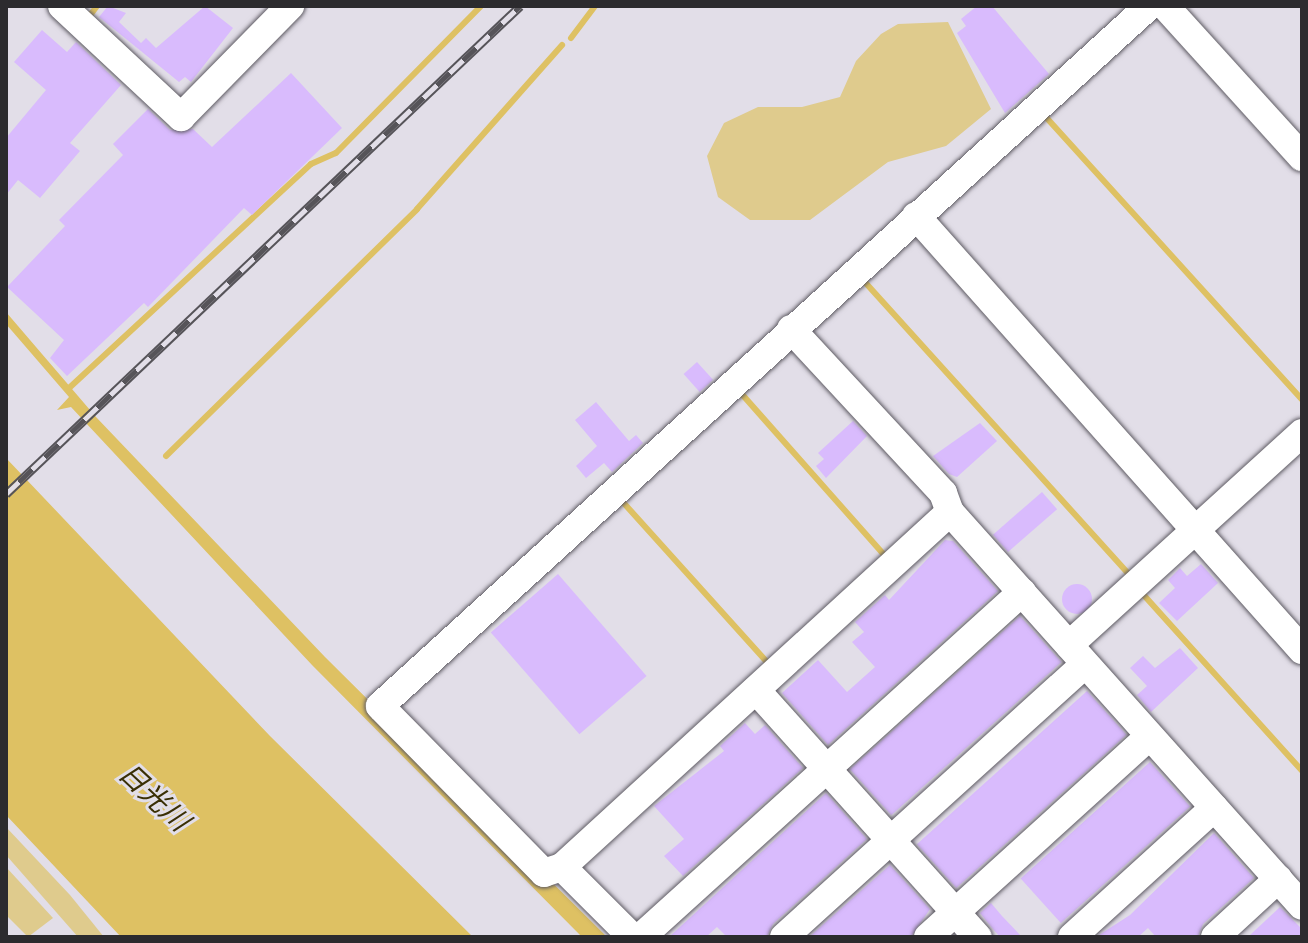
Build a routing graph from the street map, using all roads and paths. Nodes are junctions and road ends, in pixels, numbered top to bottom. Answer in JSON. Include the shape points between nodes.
{"nodes":[{"id":1,"x":62,"y":6,"type":"edge"},
{"id":2,"x":290,"y":6,"type":"edge"},
{"id":3,"x":1149,"y":6,"type":"edge"},
{"id":4,"x":1165,"y":6,"type":"edge"},
{"id":5,"x":1302,"y":157,"type":"edge"},
{"id":6,"x":916,"y":216,"type":"junction"},
{"id":7,"x":791,"y":329,"type":"junction"},
{"id":8,"x":1302,"y":433,"type":"edge"},
{"id":9,"x":950,"y":512,"type":"junction"},
{"id":10,"x":1195,"y":530,"type":"junction"},
{"id":11,"x":1022,"y":592,"type":"junction"},
{"id":12,"x":1302,"y":650,"type":"edge"},
{"id":13,"x":1077,"y":654,"type":"junction"},
{"id":14,"x":756,"y":690,"type":"junction"},
{"id":15,"x":1150,"y":736,"type":"junction"},
{"id":16,"x":827,"y":769,"type":"junction"},
{"id":17,"x":1214,"y":808,"type":"junction"},
{"id":18,"x":891,"y":840,"type":"junction"},
{"id":19,"x":562,"y":867,"type":"junction"},
{"id":20,"x":1278,"y":879,"type":"junction"},
{"id":21,"x":1302,"y":906,"type":"edge"},
{"id":22,"x":956,"y":912,"type":"junction"},
{"id":23,"x":632,"y":937,"type":"edge"},
{"id":24,"x":641,"y":937,"type":"edge"},
{"id":25,"x":784,"y":937,"type":"edge"},
{"id":26,"x":928,"y":937,"type":"edge"},
{"id":27,"x":978,"y":937,"type":"edge"},
{"id":28,"x":1072,"y":937,"type":"edge"},
{"id":29,"x":1215,"y":937,"type":"edge"}],
"edges":[{"from":1,"to":2,"type":"street","via":[[181,117]]},
{"from":3,"to":6,"type":"street"},
{"from":4,"to":5,"type":"street"},
{"from":6,"to":7,"type":"street"},
{"from":6,"to":10,"type":"street"},
{"from":7,"to":9,"type":"street","via":[[943,493]]},
{"from":7,"to":19,"type":"street","via":[[380,706],[544,873]]},
{"from":8,"to":10,"type":"street"},
{"from":9,"to":11,"type":"street"},
{"from":9,"to":14,"type":"street"},
{"from":10,"to":12,"type":"street"},
{"from":10,"to":13,"type":"street"},
{"from":11,"to":13,"type":"street"},
{"from":11,"to":16,"type":"street"},
{"from":13,"to":15,"type":"street"},
{"from":13,"to":18,"type":"street"},
{"from":14,"to":16,"type":"street"},
{"from":14,"to":19,"type":"street"},
{"from":15,"to":17,"type":"street"},
{"from":15,"to":22,"type":"street"},
{"from":16,"to":18,"type":"street"},
{"from":16,"to":24,"type":"street"},
{"from":17,"to":20,"type":"street"},
{"from":17,"to":28,"type":"street"},
{"from":18,"to":22,"type":"street"},
{"from":18,"to":25,"type":"street"},
{"from":19,"to":23,"type":"street"},
{"from":20,"to":21,"type":"street"},
{"from":20,"to":29,"type":"street"},
{"from":22,"to":26,"type":"street"},
{"from":22,"to":27,"type":"street"}]}
